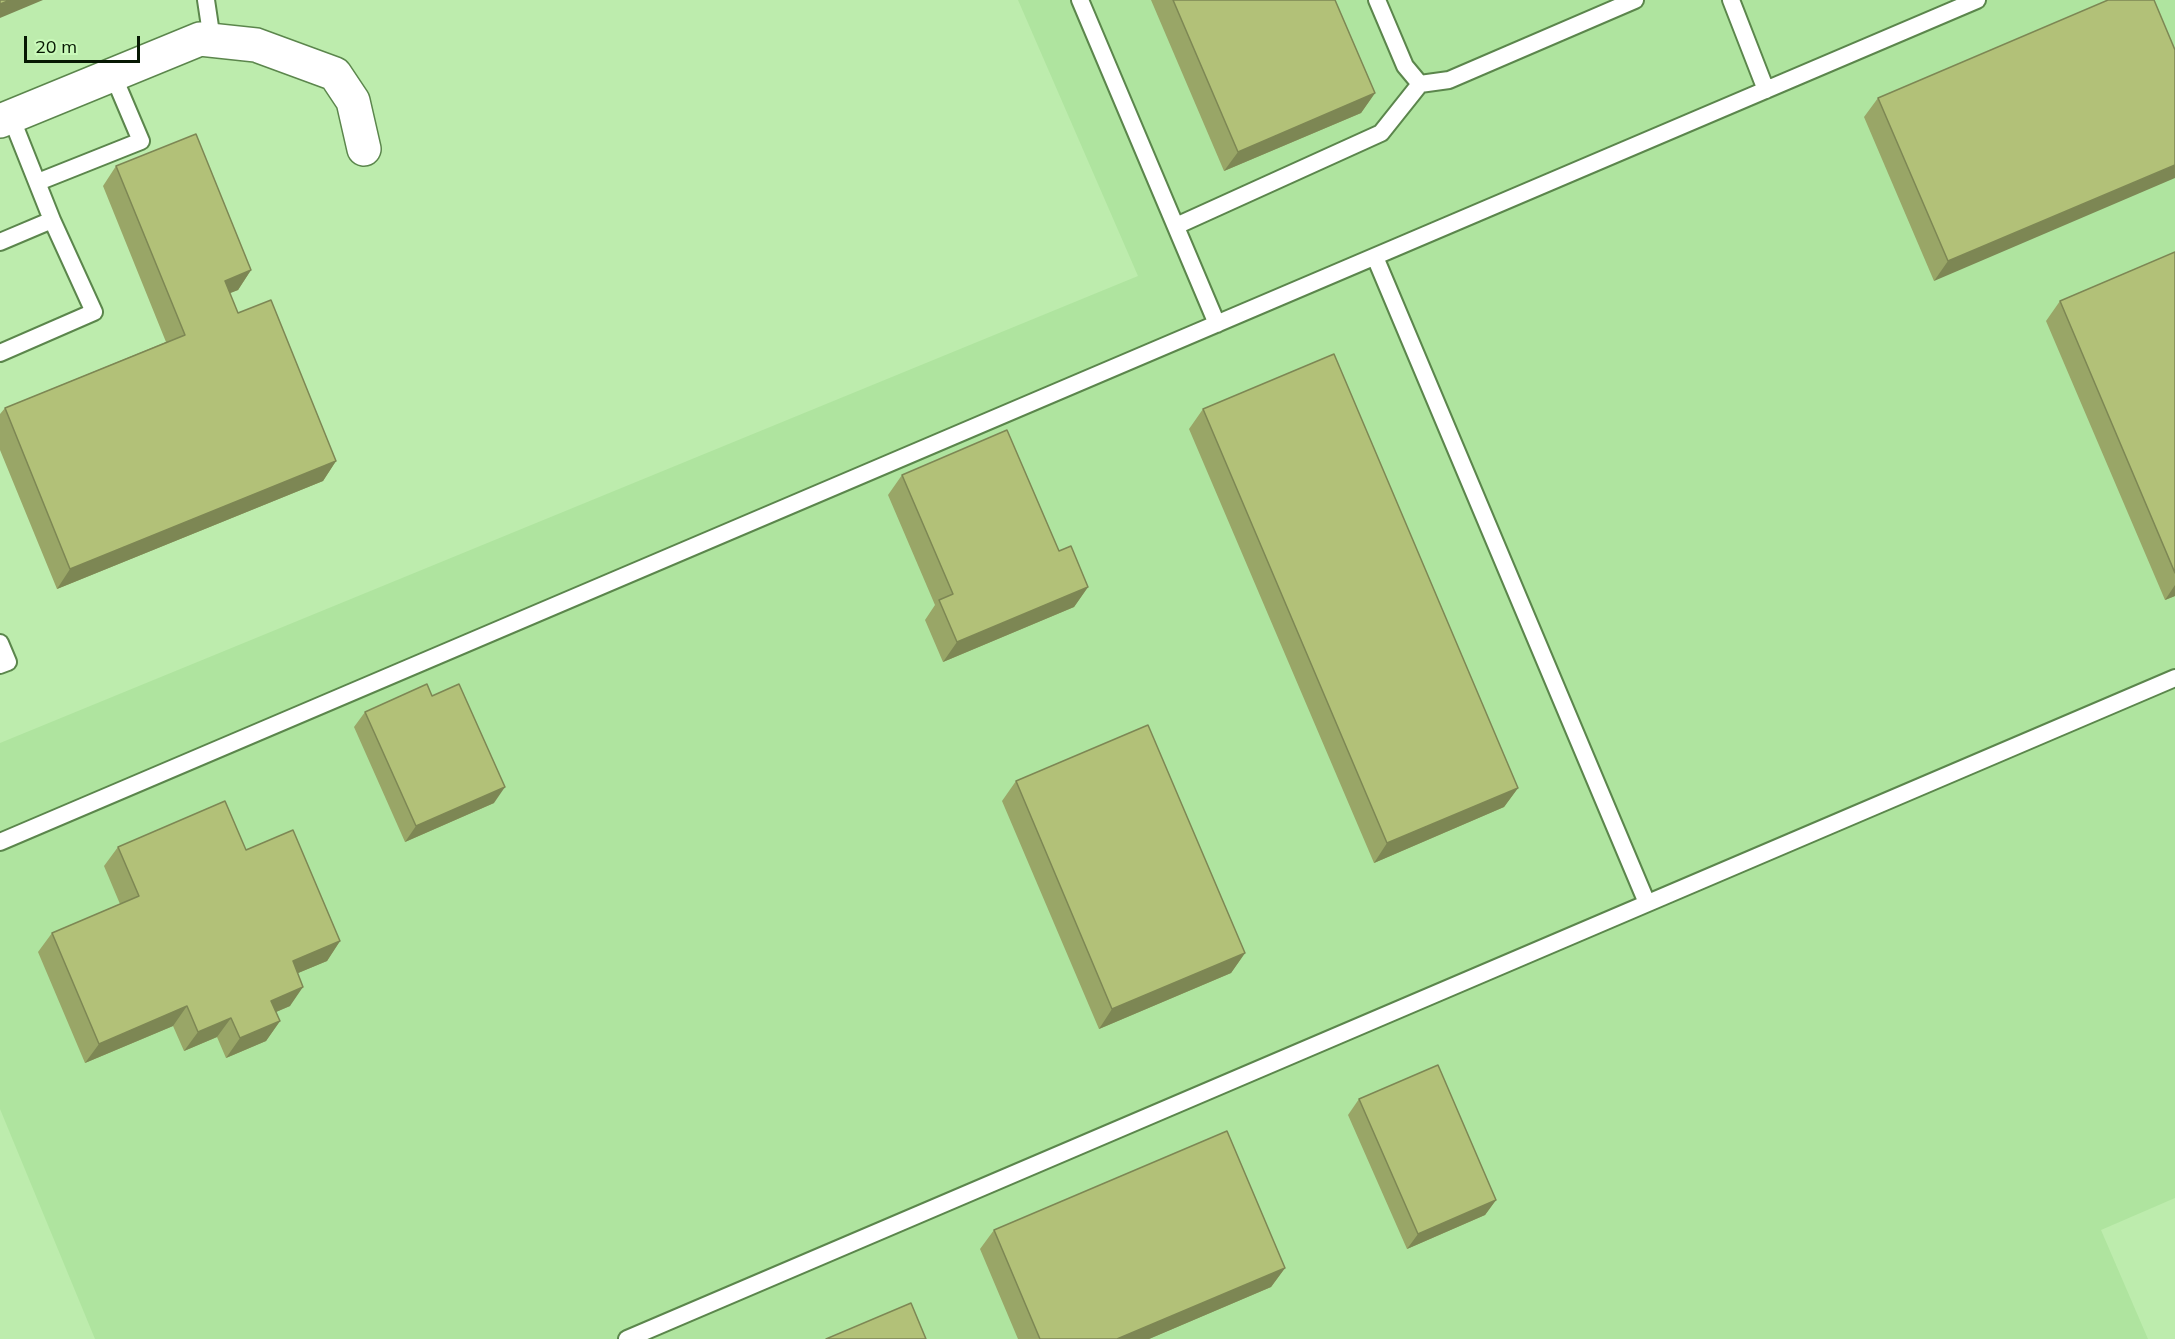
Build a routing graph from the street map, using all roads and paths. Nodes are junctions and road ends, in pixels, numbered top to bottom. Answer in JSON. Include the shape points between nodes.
{"nodes":[{"id":1,"x":206,"y":0,"type":"edge"},
{"id":2,"x":1080,"y":0,"type":"edge"},
{"id":3,"x":1377,"y":0,"type":"edge"},
{"id":4,"x":1635,"y":0,"type":"edge"},
{"id":5,"x":1731,"y":0,"type":"edge"},
{"id":6,"x":1977,"y":0,"type":"edge"},
{"id":7,"x":212,"y":40,"type":"junction"},
{"id":8,"x":113,"y":75,"type":"junction"},
{"id":9,"x":1420,"y":84,"type":"junction"},
{"id":10,"x":1766,"y":90,"type":"junction"},
{"id":11,"x":5,"y":119,"type":"edge"},
{"id":12,"x":364,"y":149,"type":"dead end"},
{"id":13,"x":38,"y":182,"type":"junction"},
{"id":14,"x":52,"y":220,"type":"junction"},
{"id":15,"x":1176,"y":226,"type":"junction"},
{"id":16,"x":0,"y":242,"type":"edge"},
{"id":17,"x":1375,"y":257,"type":"junction"},
{"id":18,"x":1217,"y":324,"type":"junction"},
{"id":19,"x":0,"y":352,"type":"edge"},
{"id":20,"x":0,"y":643,"type":"edge"},
{"id":21,"x":0,"y":665,"type":"edge"},
{"id":22,"x":2175,"y":678,"type":"edge"},
{"id":23,"x":0,"y":842,"type":"edge"},
{"id":24,"x":1647,"y":903,"type":"junction"},
{"id":25,"x":627,"y":1339,"type":"edge"}],
"edges":[{"from":1,"to":7,"type":"lane"},
{"from":2,"to":15,"type":"lane"},
{"from":3,"to":9,"type":"lane","via":[[1405,66]]},
{"from":4,"to":9,"type":"lane","via":[[1449,81]]},
{"from":5,"to":10,"type":"lane"},
{"from":6,"to":10,"type":"lane"},
{"from":7,"to":8,"type":"street","via":[[200,39]]},
{"from":7,"to":12,"type":"street","via":[[256,45],[335,74],[353,101]]},
{"from":8,"to":11,"type":"street"},
{"from":8,"to":13,"type":"lane","via":[[141,141]]},
{"from":9,"to":15,"type":"lane","via":[[1381,133]]},
{"from":10,"to":17,"type":"lane"},
{"from":11,"to":13,"type":"lane"},
{"from":13,"to":14,"type":"lane"},
{"from":14,"to":16,"type":"lane"},
{"from":14,"to":19,"type":"lane","via":[[94,312]]},
{"from":15,"to":18,"type":"lane"},
{"from":17,"to":18,"type":"lane"},
{"from":17,"to":24,"type":"lane"},
{"from":18,"to":23,"type":"lane"},
{"from":20,"to":21,"type":"lane","via":[[8,662]]},
{"from":22,"to":24,"type":"lane"},
{"from":24,"to":25,"type":"lane"}]}
